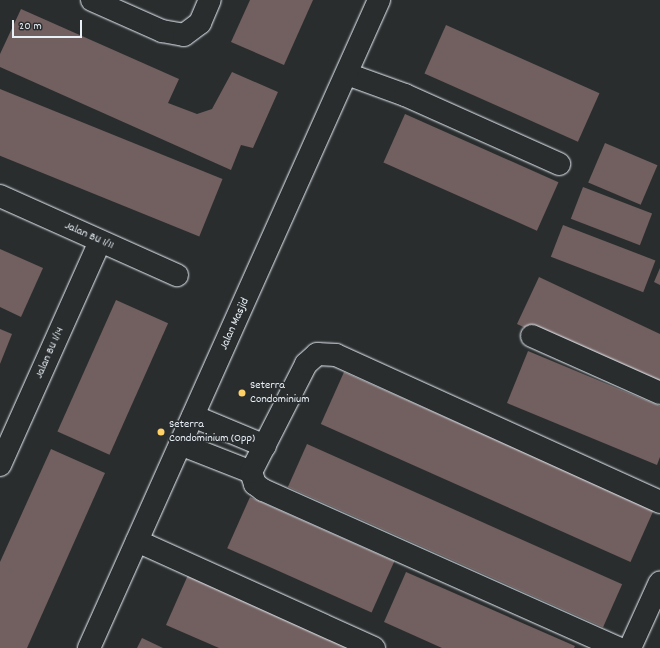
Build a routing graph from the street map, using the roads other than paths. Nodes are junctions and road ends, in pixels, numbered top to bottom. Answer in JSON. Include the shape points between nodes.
{"nodes":[{"id":1,"x":92,"y":0,"type":"edge"},
{"id":2,"x":210,"y":0,"type":"edge"},
{"id":3,"x":379,"y":0,"type":"edge"},
{"id":4,"x":347,"y":74,"type":"junction"},
{"id":5,"x":559,"y":164,"type":"dead end"},
{"id":6,"x":0,"y":196,"type":"edge"},
{"id":7,"x":100,"y":241,"type":"junction"},
{"id":8,"x":177,"y":275,"type":"dead end"},
{"id":9,"x":532,"y":336,"type":"dead end"},
{"id":10,"x":660,"y":393,"type":"edge"},
{"id":11,"x":193,"y":416,"type":"junction"},
{"id":12,"x":5,"y":438,"type":"edge"},
{"id":13,"x":180,"y":444,"type":"junction"},
{"id":14,"x":265,"y":446,"type":"junction"},
{"id":15,"x":0,"y":465,"type":"edge"},
{"id":16,"x":251,"y":472,"type":"junction"},
{"id":17,"x":660,"y":502,"type":"edge"},
{"id":18,"x":137,"y":541,"type":"junction"},
{"id":19,"x":660,"y":582,"type":"edge"},
{"id":20,"x":89,"y":648,"type":"edge"},
{"id":21,"x":374,"y":648,"type":"edge"},
{"id":22,"x":618,"y":648,"type":"edge"},
{"id":23,"x":630,"y":648,"type":"edge"}],
"edges":[{"from":1,"to":2,"type":"street","via":[[162,31],[184,35],[200,23]]},
{"from":3,"to":4,"type":"street","name":"Jalan Masjid"},
{"from":4,"to":5,"type":"street","via":[[406,95]]},
{"from":4,"to":11,"type":"street","name":"Jalan Masjid"},
{"from":6,"to":7,"type":"street","name":"Jalan BU 1/11"},
{"from":7,"to":8,"type":"street","name":"Jalan BU 1/11"},
{"from":7,"to":12,"type":"street","name":"Jalan BU 1/14"},
{"from":9,"to":10,"type":"street"},
{"from":11,"to":13,"type":"street","name":"Jalan Masjid"},
{"from":11,"to":14,"type":"street"},
{"from":12,"to":15,"type":"street","name":"Jalan BU 1/14"},
{"from":13,"to":16,"type":"street"},
{"from":13,"to":18,"type":"street","name":"Jalan Masjid"},
{"from":14,"to":16,"type":"street"},
{"from":14,"to":17,"type":"street","via":[[306,364],[317,354],[336,355]]},
{"from":16,"to":22,"type":"street","via":[[255,484],[263,490]]},
{"from":18,"to":20,"type":"street","name":"Jalan Masjid"},
{"from":18,"to":21,"type":"street"},
{"from":19,"to":23,"type":"street"}]}
